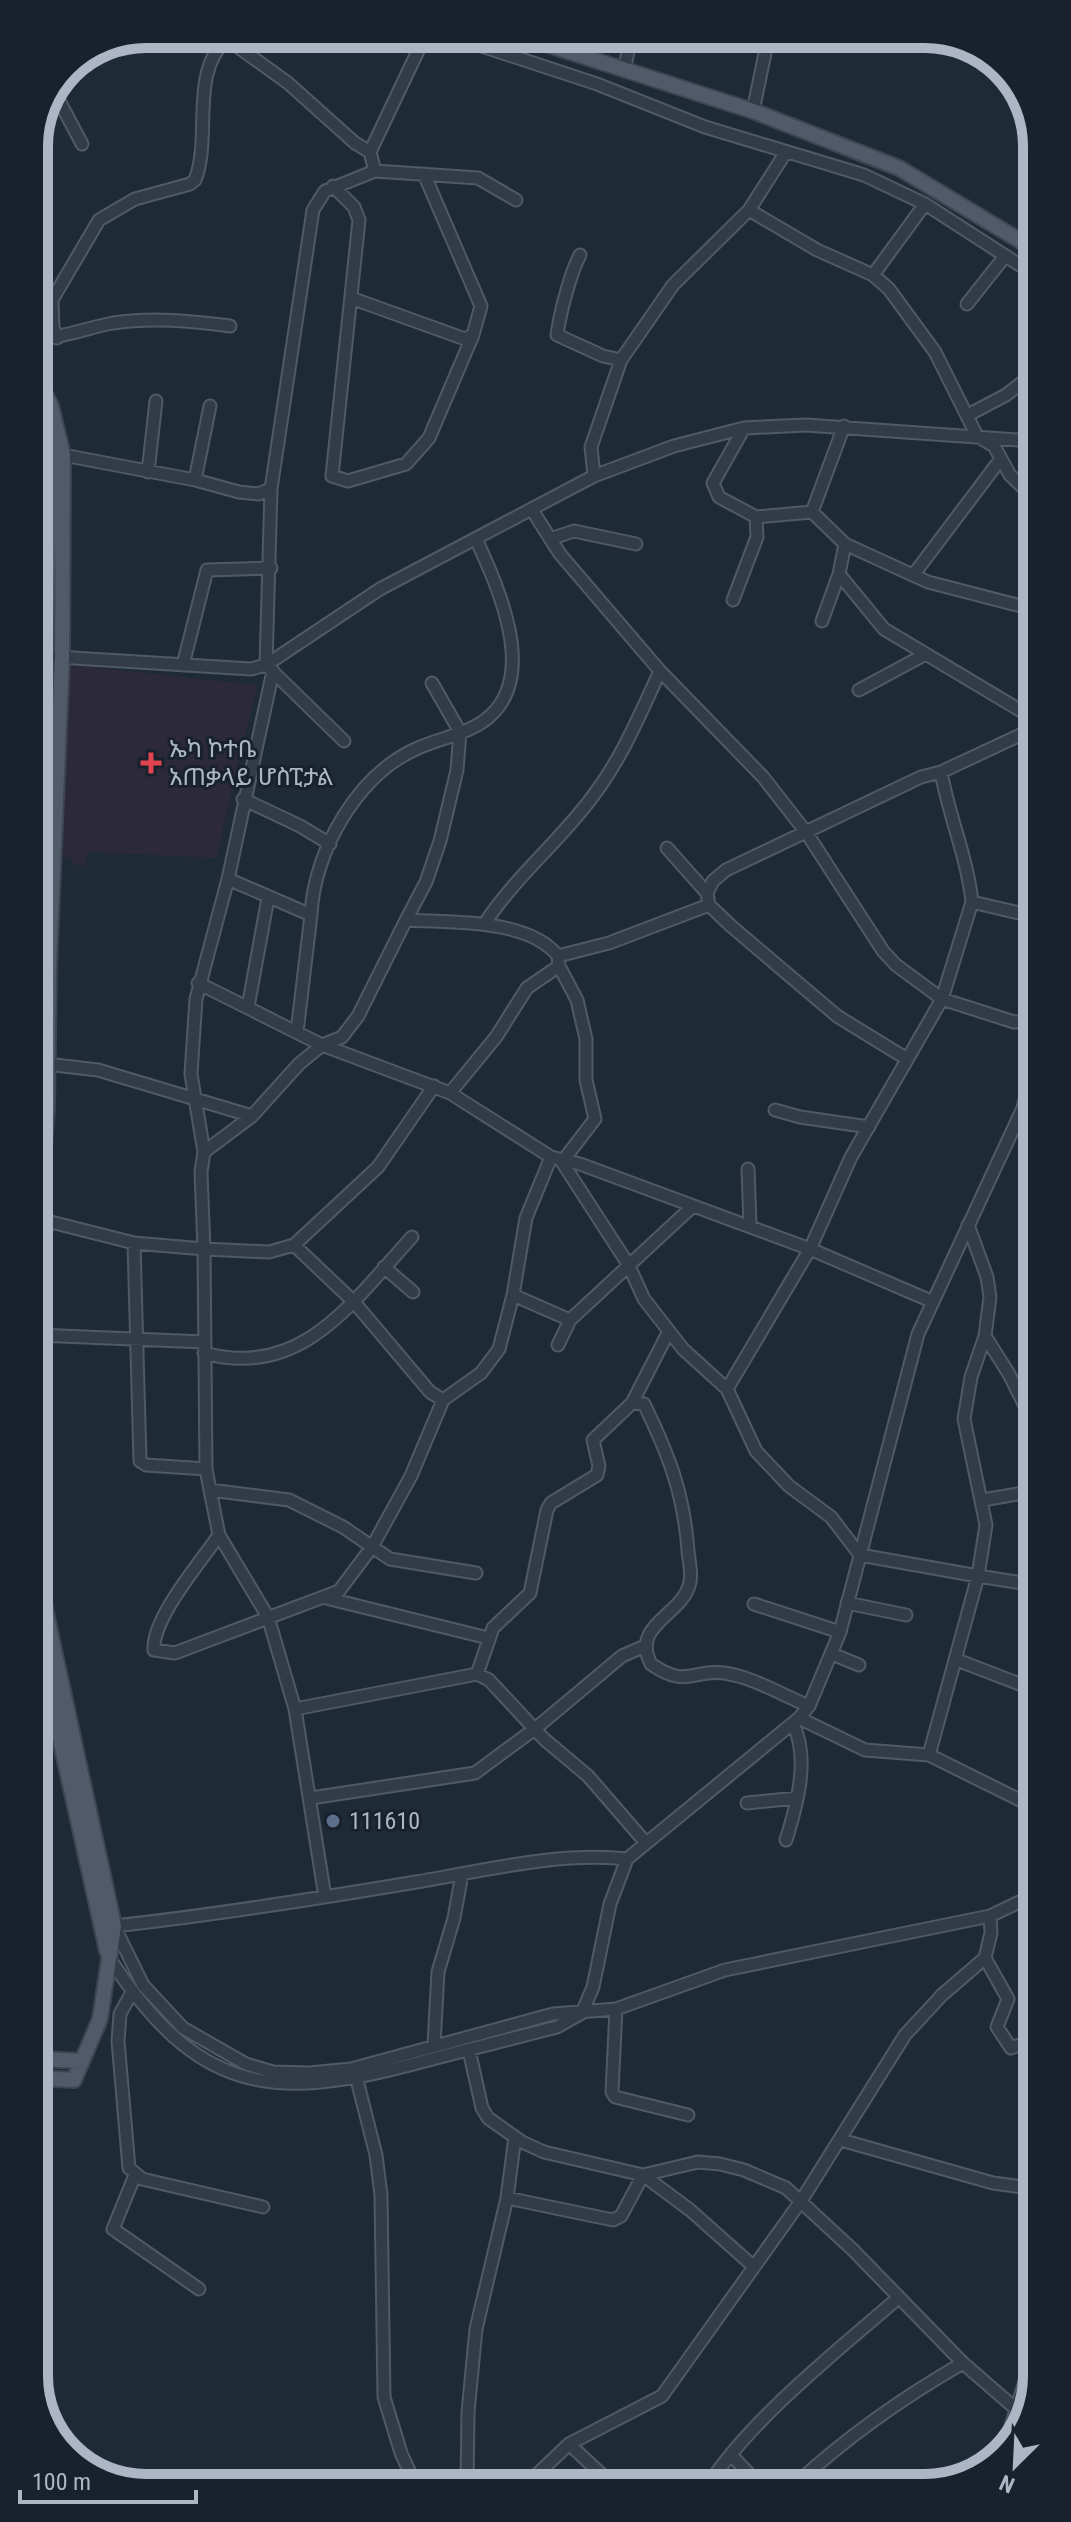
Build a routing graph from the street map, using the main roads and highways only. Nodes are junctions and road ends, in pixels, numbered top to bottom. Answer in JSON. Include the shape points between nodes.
{"nodes":[{"id":1,"x":556,"y":48,"type":"edge"},
{"id":2,"x":1023,"y":240,"type":"edge"},
{"id":3,"x":48,"y":400,"type":"edge"},
{"id":4,"x":48,"y":448,"type":"edge"},
{"id":5,"x":55,"y":657,"type":"junction"},
{"id":6,"x":48,"y":785,"type":"edge"},
{"id":7,"x":48,"y":1622,"type":"edge"},
{"id":8,"x":48,"y":1689,"type":"edge"},
{"id":9,"x":108,"y":1956,"type":"junction"},
{"id":10,"x":48,"y":2059,"type":"edge"},
{"id":11,"x":82,"y":2061,"type":"junction"},
{"id":12,"x":48,"y":2079,"type":"edge"}],
"edges":[{"from":1,"to":2,"type":"main road","via":[[753,111],[899,168]]},
{"from":3,"to":5,"type":"main road","via":[[63,455]]},
{"from":4,"to":5,"type":"main road"},
{"from":5,"to":6,"type":"main road"},
{"from":7,"to":9,"type":"main road","via":[[114,1926]]},
{"from":8,"to":9,"type":"main road"},
{"from":9,"to":11,"type":"main road","via":[[100,2019]]},
{"from":10,"to":11,"type":"main road"},
{"from":11,"to":12,"type":"main road","via":[[74,2080]]}]}
